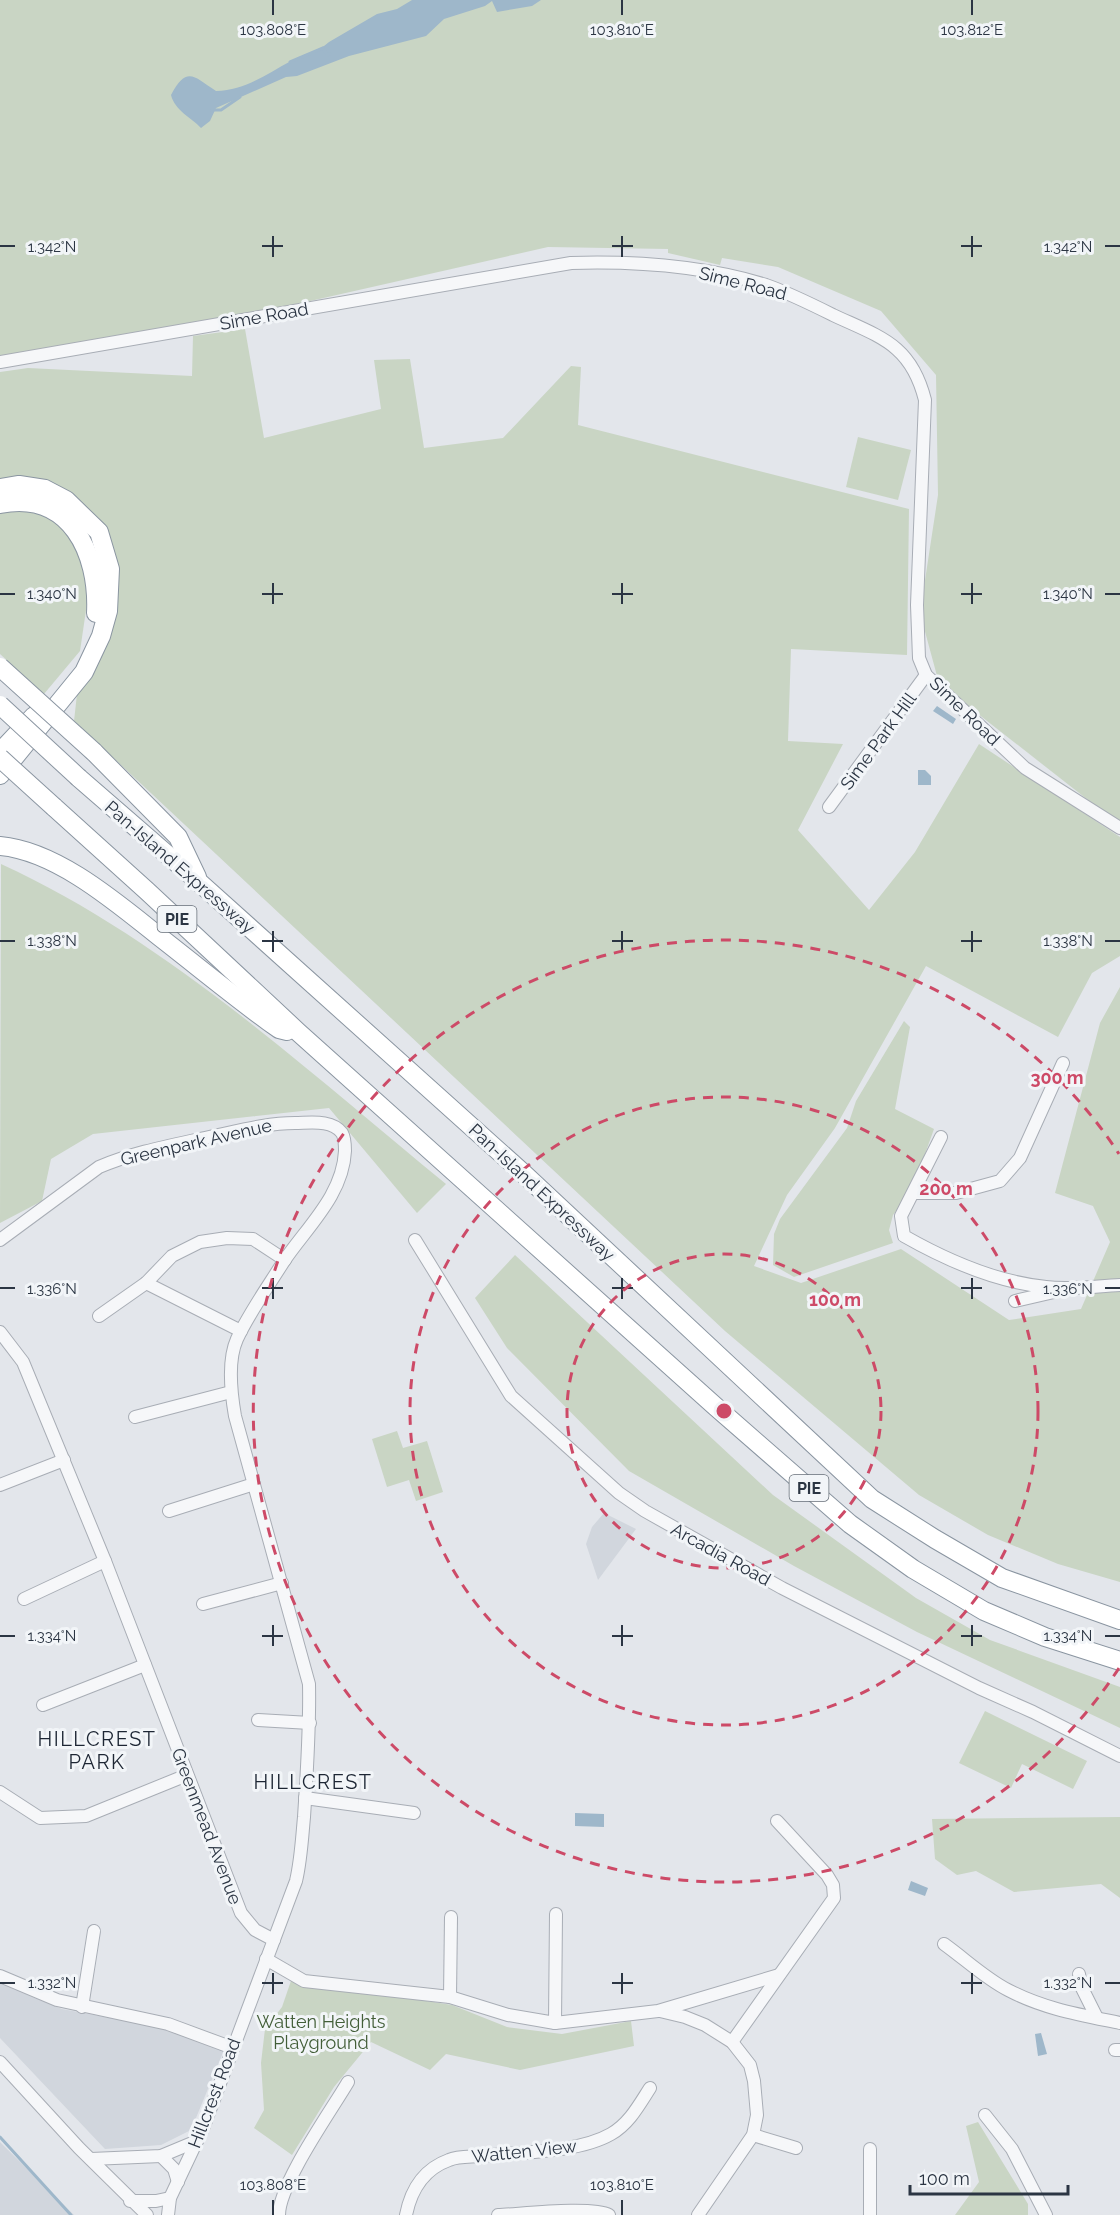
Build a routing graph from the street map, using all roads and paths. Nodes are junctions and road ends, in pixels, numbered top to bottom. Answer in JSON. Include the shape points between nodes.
{"nodes":[{"id":1,"x":0,"y":362,"type":"edge"},
{"id":2,"x":0,"y":488,"type":"edge"},
{"id":3,"x":0,"y":504,"type":"edge"},
{"id":4,"x":0,"y":667,"type":"edge"},
{"id":5,"x":926,"y":675,"type":"junction"},
{"id":6,"x":0,"y":705,"type":"edge"},
{"id":7,"x":0,"y":752,"type":"edge"},
{"id":8,"x":0,"y":758,"type":"edge"},
{"id":9,"x":0,"y":776,"type":"edge"},
{"id":10,"x":830,"y":807,"type":"dead end"},
{"id":11,"x":1120,"y":828,"type":"edge"},
{"id":12,"x":0,"y":846,"type":"edge"},
{"id":13,"x":200,"y":883,"type":"junction"},
{"id":14,"x":298,"y":1032,"type":"junction"},
{"id":15,"x":1063,"y":1063,"type":"dead end"},
{"id":16,"x":342,"y":1133,"type":"joint"},
{"id":17,"x":941,"y":1137,"type":"dead end"},
{"id":18,"x":914,"y":1193,"type":"junction"},
{"id":19,"x":0,"y":1240,"type":"edge"},
{"id":20,"x":415,"y":1240,"type":"dead end"},
{"id":21,"x":285,"y":1260,"type":"junction"},
{"id":22,"x":146,"y":1283,"type":"junction"},
{"id":23,"x":1120,"y":1285,"type":"edge"},
{"id":24,"x":1073,"y":1288,"type":"junction"},
{"id":25,"x":1015,"y":1301,"type":"dead end"},
{"id":26,"x":99,"y":1316,"type":"dead end"},
{"id":27,"x":0,"y":1332,"type":"edge"},
{"id":28,"x":241,"y":1332,"type":"junction"},
{"id":29,"x":231,"y":1392,"type":"junction"},
{"id":30,"x":135,"y":1417,"type":"dead end"},
{"id":31,"x":64,"y":1460,"type":"junction"},
{"id":32,"x":254,"y":1484,"type":"junction"},
{"id":33,"x":0,"y":1485,"type":"edge"},
{"id":34,"x":170,"y":1511,"type":"dead end"},
{"id":35,"x":105,"y":1561,"type":"junction"},
{"id":36,"x":282,"y":1583,"type":"junction"},
{"id":37,"x":24,"y":1599,"type":"dead end"},
{"id":38,"x":203,"y":1604,"type":"dead end"},
{"id":39,"x":1120,"y":1620,"type":"edge"},
{"id":40,"x":1045,"y":1638,"type":"junction"},
{"id":41,"x":1120,"y":1661,"type":"edge"},
{"id":42,"x":145,"y":1665,"type":"junction"},
{"id":43,"x":1120,"y":1674,"type":"edge"},
{"id":44,"x":43,"y":1705,"type":"dead end"},
{"id":45,"x":258,"y":1720,"type":"dead end"},
{"id":46,"x":310,"y":1723,"type":"junction"},
{"id":47,"x":1120,"y":1756,"type":"edge"},
{"id":48,"x":187,"y":1775,"type":"junction"},
{"id":49,"x":0,"y":1792,"type":"edge"},
{"id":50,"x":305,"y":1798,"type":"junction"},
{"id":51,"x":414,"y":1813,"type":"dead end"},
{"id":52,"x":777,"y":1821,"type":"dead end"},
{"id":53,"x":556,"y":1914,"type":"dead end"},
{"id":54,"x":451,"y":1917,"type":"dead end"},
{"id":55,"x":94,"y":1931,"type":"dead end"},
{"id":56,"x":274,"y":1940,"type":"junction"},
{"id":57,"x":944,"y":1944,"type":"dead end"},
{"id":58,"x":266,"y":1959,"type":"junction"},
{"id":59,"x":1078,"y":1974,"type":"dead end"},
{"id":60,"x":779,"y":1975,"type":"junction"},
{"id":61,"x":0,"y":1976,"type":"edge"},
{"id":62,"x":450,"y":1997,"type":"junction"},
{"id":63,"x":82,"y":2007,"type":"junction"},
{"id":64,"x":658,"y":2011,"type":"junction"},
{"id":65,"x":1097,"y":2018,"type":"junction"},
{"id":66,"x":555,"y":2023,"type":"junction"},
{"id":67,"x":1120,"y":2023,"type":"edge"},
{"id":68,"x":732,"y":2043,"type":"junction"},
{"id":69,"x":232,"y":2048,"type":"junction"},
{"id":70,"x":0,"y":2062,"type":"edge"},
{"id":71,"x":348,"y":2082,"type":"dead end"},
{"id":72,"x":650,"y":2088,"type":"dead end"},
{"id":73,"x":985,"y":2115,"type":"dead end"},
{"id":74,"x":753,"y":2135,"type":"junction"},
{"id":75,"x":197,"y":2141,"type":"junction"},
{"id":76,"x":796,"y":2148,"type":"dead end"},
{"id":77,"x":870,"y":2149,"type":"dead end"},
{"id":78,"x":161,"y":2156,"type":"junction"},
{"id":79,"x":91,"y":2159,"type":"junction"},
{"id":80,"x":177,"y":2182,"type":"junction"},
{"id":81,"x":170,"y":2198,"type":"junction"},
{"id":82,"x":130,"y":2201,"type":"junction"},
{"id":83,"x":606,"y":2213,"type":"edge"},
{"id":84,"x":147,"y":2215,"type":"edge"},
{"id":85,"x":168,"y":2215,"type":"edge"},
{"id":86,"x":279,"y":2215,"type":"edge"},
{"id":87,"x":406,"y":2215,"type":"edge"},
{"id":88,"x":498,"y":2215,"type":"edge"},
{"id":89,"x":698,"y":2215,"type":"edge"},
{"id":90,"x":870,"y":2215,"type":"edge"},
{"id":91,"x":1046,"y":2215,"type":"edge"}],
"edges":[{"from":1,"to":5,"type":"street","name":"Sime Road","via":[[572,263],[654,264],[765,285],[885,339],[910,363],[920,382],[925,400],[917,605],[919,658]]},
{"from":2,"to":9,"type":"highway","via":[[19,485],[45,489],[66,500],[99,532],[110,569],[108,612],[84,672]]},
{"from":3,"to":7,"type":"highway","via":[[31,502],[64,517],[87,552],[97,592],[93,636],[87,652]]},
{"from":4,"to":13,"type":"highway","bridge":true,"via":[[94,752],[178,837]]},
{"from":5,"to":10,"type":"street","name":"Sime Park Hill"},
{"from":5,"to":11,"type":"street","name":"Sime Road","via":[[1024,768]]},
{"from":6,"to":13,"type":"highway","name":"Pan-Island Expressway","number":"PIE","bridge":true},
{"from":8,"to":14,"type":"highway","name":"Pan-Island Expressway","number":"PIE","bridge":true},
{"from":12,"to":14,"type":"highway","via":[[39,855],[62,867],[115,901],[269,1022]]},
{"from":13,"to":39,"type":"highway","name":"Pan-Island Expressway","number":"PIE","via":[[523,1173],[872,1498],[1002,1578]]},
{"from":14,"to":40,"type":"highway","name":"Pan-Island Expressway","number":"PIE","via":[[850,1524],[913,1569],[984,1611]]},
{"from":15,"to":18,"type":"street","via":[[1020,1158],[1000,1181],[956,1193]]},
{"from":16,"to":19,"type":"street","name":"Greenpark Avenue","via":[[316,1122],[276,1123],[110,1162]]},
{"from":16,"to":21,"type":"street","name":"Hillcrest Road","via":[[345,1154],[341,1176],[323,1209]]},
{"from":17,"to":18,"type":"street"},
{"from":18,"to":24,"type":"street","via":[[901,1216],[904,1236],[941,1257],[989,1274],[1025,1284]]},
{"from":20,"to":47,"type":"street","name":"Arcadia Road","via":[[511,1396],[619,1493],[782,1588]]},
{"from":21,"to":22,"type":"street","via":[[253,1239],[200,1242],[172,1256]]},
{"from":21,"to":28,"type":"street","name":"Hillcrest Road"},
{"from":22,"to":26,"type":"street"},
{"from":22,"to":28,"type":"street"},
{"from":23,"to":24,"type":"street"},
{"from":24,"to":25,"type":"street"},
{"from":27,"to":31,"type":"street","name":"Greenmead Avenue","via":[[23,1362]]},
{"from":28,"to":29,"type":"street","name":"Hillcrest Road","via":[[234,1345]]},
{"from":29,"to":30,"type":"street"},
{"from":29,"to":32,"type":"street","name":"Hillcrest Road"},
{"from":31,"to":33,"type":"street"},
{"from":31,"to":35,"type":"street","name":"Greenmead Avenue"},
{"from":32,"to":34,"type":"street"},
{"from":32,"to":36,"type":"street","name":"Hillcrest Road"},
{"from":35,"to":37,"type":"street"},
{"from":35,"to":42,"type":"street","name":"Greenmead Avenue"},
{"from":36,"to":38,"type":"street"},
{"from":36,"to":46,"type":"street","name":"Hillcrest Road","via":[[309,1683]]},
{"from":40,"to":41,"type":"highway","name":"Pan-Island Expressway","number":"PIE"},
{"from":40,"to":43,"type":"highway","via":[[1090,1663]]},
{"from":42,"to":44,"type":"street"},
{"from":42,"to":48,"type":"street","name":"Greenmead Avenue"},
{"from":45,"to":46,"type":"street"},
{"from":46,"to":50,"type":"street","name":"Hillcrest Road"},
{"from":48,"to":49,"type":"street","via":[[80,1817],[40,1818]]},
{"from":48,"to":56,"type":"street","name":"Greenmead Avenue","via":[[241,1913],[255,1930]]},
{"from":50,"to":51,"type":"street"},
{"from":50,"to":56,"type":"street","name":"Hillcrest Road","via":[[300,1866]]},
{"from":52,"to":60,"type":"street","via":[[827,1875],[834,1892],[834,1898]]},
{"from":53,"to":66,"type":"street"},
{"from":54,"to":62,"type":"street"},
{"from":55,"to":63,"type":"street"},
{"from":56,"to":58,"type":"street","name":"Hillcrest Road"},
{"from":57,"to":65,"type":"street","via":[[1006,1989],[1074,2015]]},
{"from":58,"to":62,"type":"street","via":[[304,1981]]},
{"from":58,"to":69,"type":"street","name":"Hillcrest Road"},
{"from":59,"to":65,"type":"street"},
{"from":60,"to":64,"type":"street"},
{"from":60,"to":68,"type":"street"},
{"from":61,"to":63,"type":"street"},
{"from":62,"to":66,"type":"street","via":[[508,2015]]},
{"from":63,"to":69,"type":"street","via":[[168,2024]]},
{"from":64,"to":66,"type":"street"},
{"from":64,"to":68,"type":"street","via":[[705,2025]]},
{"from":65,"to":67,"type":"street"},
{"from":68,"to":74,"type":"street","via":[[750,2065],[754,2080],[757,2115]]},
{"from":69,"to":75,"type":"street","name":"Hillcrest Road"},
{"from":70,"to":79,"type":"street"},
{"from":71,"to":86,"type":"street","via":[[287,2184]]},
{"from":72,"to":87,"type":"street","name":"Watten View","via":[[632,2115],[612,2133],[582,2146],[450,2159],[428,2172],[417,2185]]},
{"from":73,"to":91,"type":"street","via":[[1012,2149]]},
{"from":74,"to":76,"type":"street"},
{"from":74,"to":89,"type":"street"},
{"from":75,"to":78,"type":"street"},
{"from":75,"to":80,"type":"street","name":"Hillcrest Road"},
{"from":77,"to":90,"type":"street"},
{"from":78,"to":79,"type":"street"},
{"from":78,"to":80,"type":"street","via":[[174,2169]]},
{"from":79,"to":82,"type":"street"},
{"from":80,"to":81,"type":"street","name":"Hillcrest Road"},
{"from":81,"to":82,"type":"street"},
{"from":81,"to":85,"type":"street","name":"Hillcrest Road"},
{"from":82,"to":84,"type":"street"},
{"from":83,"to":88,"type":"street","via":[[587,2210]]}]}
